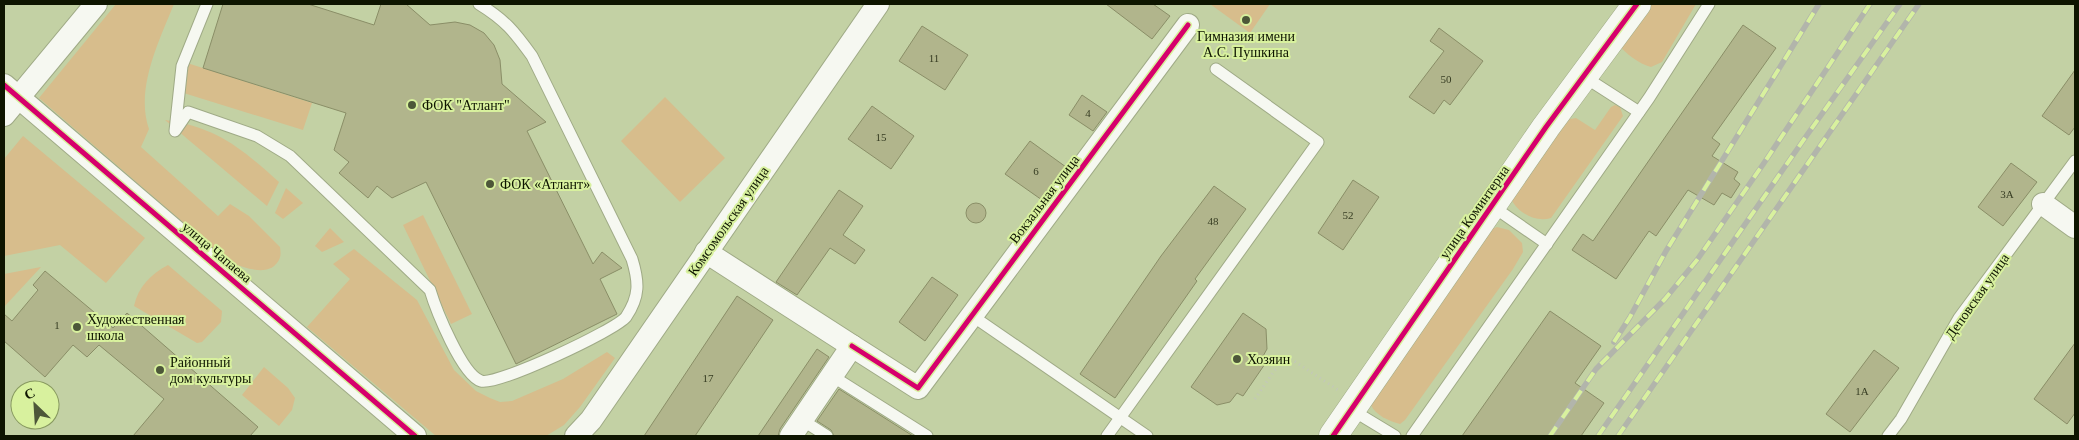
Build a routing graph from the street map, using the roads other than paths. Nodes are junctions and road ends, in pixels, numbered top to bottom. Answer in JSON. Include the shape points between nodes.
{"nodes":[{"id":1,"x":96,"y":4,"type":"edge"},
{"id":2,"x":207,"y":4,"type":"edge"},
{"id":3,"x":479,"y":4,"type":"edge"},
{"id":4,"x":878,"y":4,"type":"edge"},
{"id":5,"x":1637,"y":4,"type":"edge"},
{"id":6,"x":1709,"y":4,"type":"edge"},
{"id":7,"x":1188,"y":25,"type":"dead end"},
{"id":8,"x":1216,"y":69,"type":"dead end"},
{"id":9,"x":1584,"y":76,"type":"junction"},
{"id":10,"x":11,"y":91,"type":"edge"},
{"id":11,"x":1639,"y":112,"type":"junction"},
{"id":12,"x":4,"y":116,"type":"edge"},
{"id":13,"x":2075,"y":161,"type":"edge"},
{"id":14,"x":2043,"y":204,"type":"junction"},
{"id":15,"x":1492,"y":206,"type":"junction"},
{"id":16,"x":2075,"y":227,"type":"edge"},
{"id":17,"x":1547,"y":244,"type":"junction"},
{"id":18,"x":706,"y":252,"type":"junction"},
{"id":19,"x":971,"y":315,"type":"junction"},
{"id":20,"x":852,"y":346,"type":"junction"},
{"id":21,"x":832,"y":376,"type":"junction"},
{"id":22,"x":1347,"y":401,"type":"junction"},
{"id":23,"x":1119,"y":417,"type":"junction"},
{"id":24,"x":796,"y":428,"type":"edge"},
{"id":25,"x":415,"y":436,"type":"edge"},
{"id":26,"x":576,"y":436,"type":"edge"},
{"id":27,"x":827,"y":436,"type":"edge"},
{"id":28,"x":927,"y":436,"type":"edge"},
{"id":29,"x":1107,"y":436,"type":"edge"},
{"id":30,"x":1147,"y":436,"type":"edge"},
{"id":31,"x":1333,"y":436,"type":"edge"},
{"id":32,"x":1395,"y":436,"type":"edge"},
{"id":33,"x":1412,"y":436,"type":"edge"},
{"id":34,"x":1888,"y":436,"type":"edge"}],
"edges":[{"from":1,"to":10,"type":"street"},
{"from":2,"to":3,"type":"lane","via":[[182,66],[175,131],[188,112],[257,136],[290,156],[430,290],[464,367],[481,381],[494,381],[610,329],[625,318],[637,298],[638,278],[632,259],[532,56],[513,29]]},
{"from":4,"to":18,"type":"street","name":"Комсомольская улица"},
{"from":5,"to":9,"type":"street","name":"улица Коминтерна"},
{"from":6,"to":11,"type":"lane"},
{"from":7,"to":19,"type":"street","name":"Вокзальная улица"},
{"from":8,"to":23,"type":"lane","via":[[1318,142]]},
{"from":9,"to":11,"type":"lane"},
{"from":9,"to":15,"type":"street","name":"улица Коминтерна"},
{"from":10,"to":12,"type":"street"},
{"from":10,"to":25,"type":"street","name":"улица Чапаева"},
{"from":11,"to":17,"type":"lane"},
{"from":13,"to":14,"type":"lane","name":"Деповская улица"},
{"from":14,"to":16,"type":"street"},
{"from":14,"to":34,"type":"lane","name":"Деповская улица","via":[[1959,318]]},
{"from":15,"to":17,"type":"lane"},
{"from":15,"to":22,"type":"street","name":"улица Коминтерна"},
{"from":17,"to":33,"type":"lane"},
{"from":18,"to":20,"type":"street"},
{"from":18,"to":26,"type":"street","name":"Комсомольская улица","via":[[591,420]]},
{"from":19,"to":20,"type":"street","name":"Вокзальная улица","via":[[918,388]]},
{"from":19,"to":23,"type":"lane"},
{"from":20,"to":21,"type":"street"},
{"from":21,"to":24,"type":"street"},
{"from":21,"to":28,"type":"lane"},
{"from":22,"to":31,"type":"street","name":"улица Коминтерна"},
{"from":22,"to":32,"type":"lane"},
{"from":23,"to":29,"type":"lane"},
{"from":23,"to":30,"type":"lane"},
{"from":24,"to":27,"type":"lane"}]}
